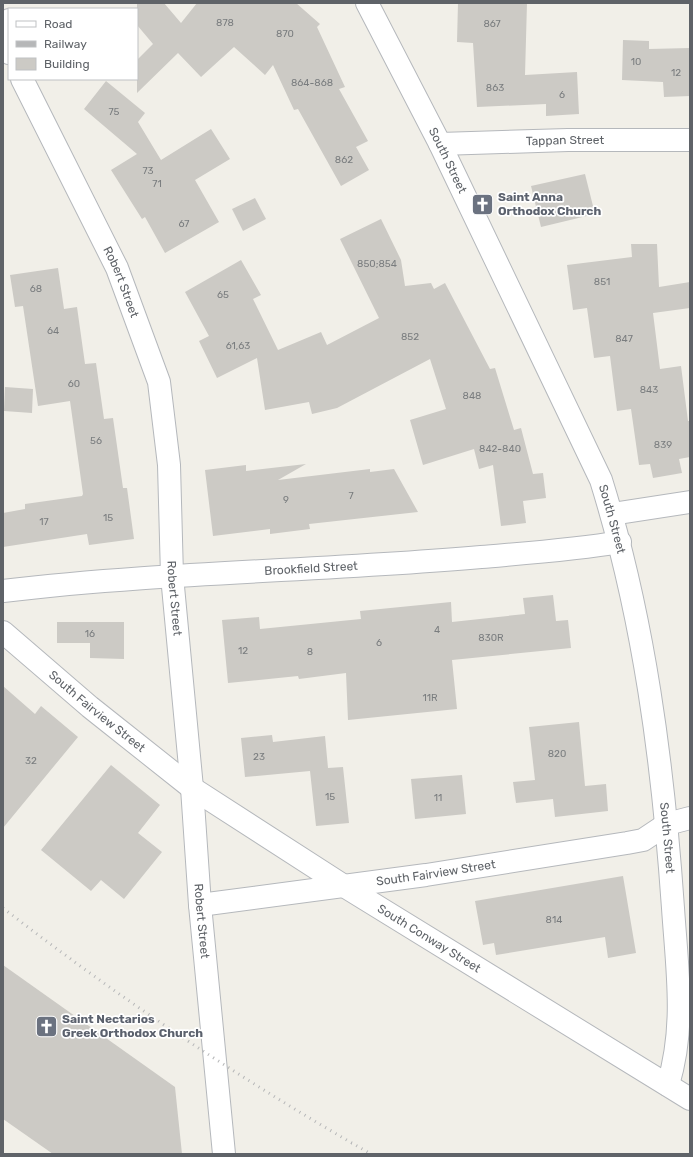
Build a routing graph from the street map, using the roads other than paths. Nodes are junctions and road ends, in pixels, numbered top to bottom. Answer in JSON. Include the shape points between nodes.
{"nodes":[{"id":1,"x":367,"y":3,"type":"edge"},
{"id":2,"x":8,"y":22,"type":"edge"},
{"id":3,"x":3,"y":33,"type":"edge"},
{"id":4,"x":3,"y":41,"type":"edge"},
{"id":5,"x":8,"y":51,"type":"edge"},
{"id":6,"x":23,"y":80,"type":"edge"},
{"id":7,"x":690,"y":140,"type":"edge"},
{"id":8,"x":440,"y":144,"type":"junction"},
{"id":9,"x":690,"y":502,"type":"edge"},
{"id":10,"x":612,"y":514,"type":"junction"},
{"id":11,"x":620,"y":542,"type":"junction"},
{"id":12,"x":172,"y":576,"type":"junction"},
{"id":13,"x":3,"y":591,"type":"edge"},
{"id":14,"x":3,"y":632,"type":"edge"},
{"id":15,"x":192,"y":788,"type":"junction"},
{"id":16,"x":690,"y":818,"type":"edge"},
{"id":17,"x":667,"y":824,"type":"junction"},
{"id":18,"x":344,"y":886,"type":"junction"},
{"id":19,"x":200,"y":906,"type":"junction"},
{"id":20,"x":668,"y":1085,"type":"junction"},
{"id":21,"x":690,"y":1099,"type":"edge"},
{"id":22,"x":221,"y":1151,"type":"edge"}],
"edges":[{"from":1,"to":8,"type":"street","name":"South Street"},
{"from":2,"to":3,"type":"street"},
{"from":4,"to":5,"type":"street"},
{"from":6,"to":12,"type":"street","name":"Robert Street","via":[[117,268],[160,382],[169,465]]},
{"from":7,"to":8,"type":"street","name":"Tappan Street"},
{"from":8,"to":10,"type":"street","name":"South Street","via":[[601,480]]},
{"from":9,"to":10,"type":"street"},
{"from":10,"to":11,"type":"street","name":"South Street"},
{"from":11,"to":12,"type":"street","name":"Brookfield Street","via":[[430,562]]},
{"from":11,"to":17,"type":"street","name":"South Street","via":[[648,679]]},
{"from":12,"to":13,"type":"street","name":"Brookfield Street"},
{"from":12,"to":15,"type":"street","name":"Robert Street"},
{"from":14,"to":15,"type":"street","name":"South Fairview Street","via":[[90,707]]},
{"from":15,"to":18,"type":"street","name":"South Conway Street"},
{"from":15,"to":19,"type":"street","name":"Robert Street"},
{"from":16,"to":17,"type":"street","name":"South Fairview Street"},
{"from":17,"to":18,"type":"street","name":"South Fairview Street","via":[[643,840]]},
{"from":17,"to":20,"type":"street","name":"South Street","via":[[680,1002],[678,1043]]},
{"from":18,"to":19,"type":"street","name":"South Fairview Street"},
{"from":18,"to":20,"type":"street","name":"South Conway Street"},
{"from":19,"to":22,"type":"street","name":"Robert Street"},
{"from":20,"to":21,"type":"street","name":"South Conway Street"}]}
